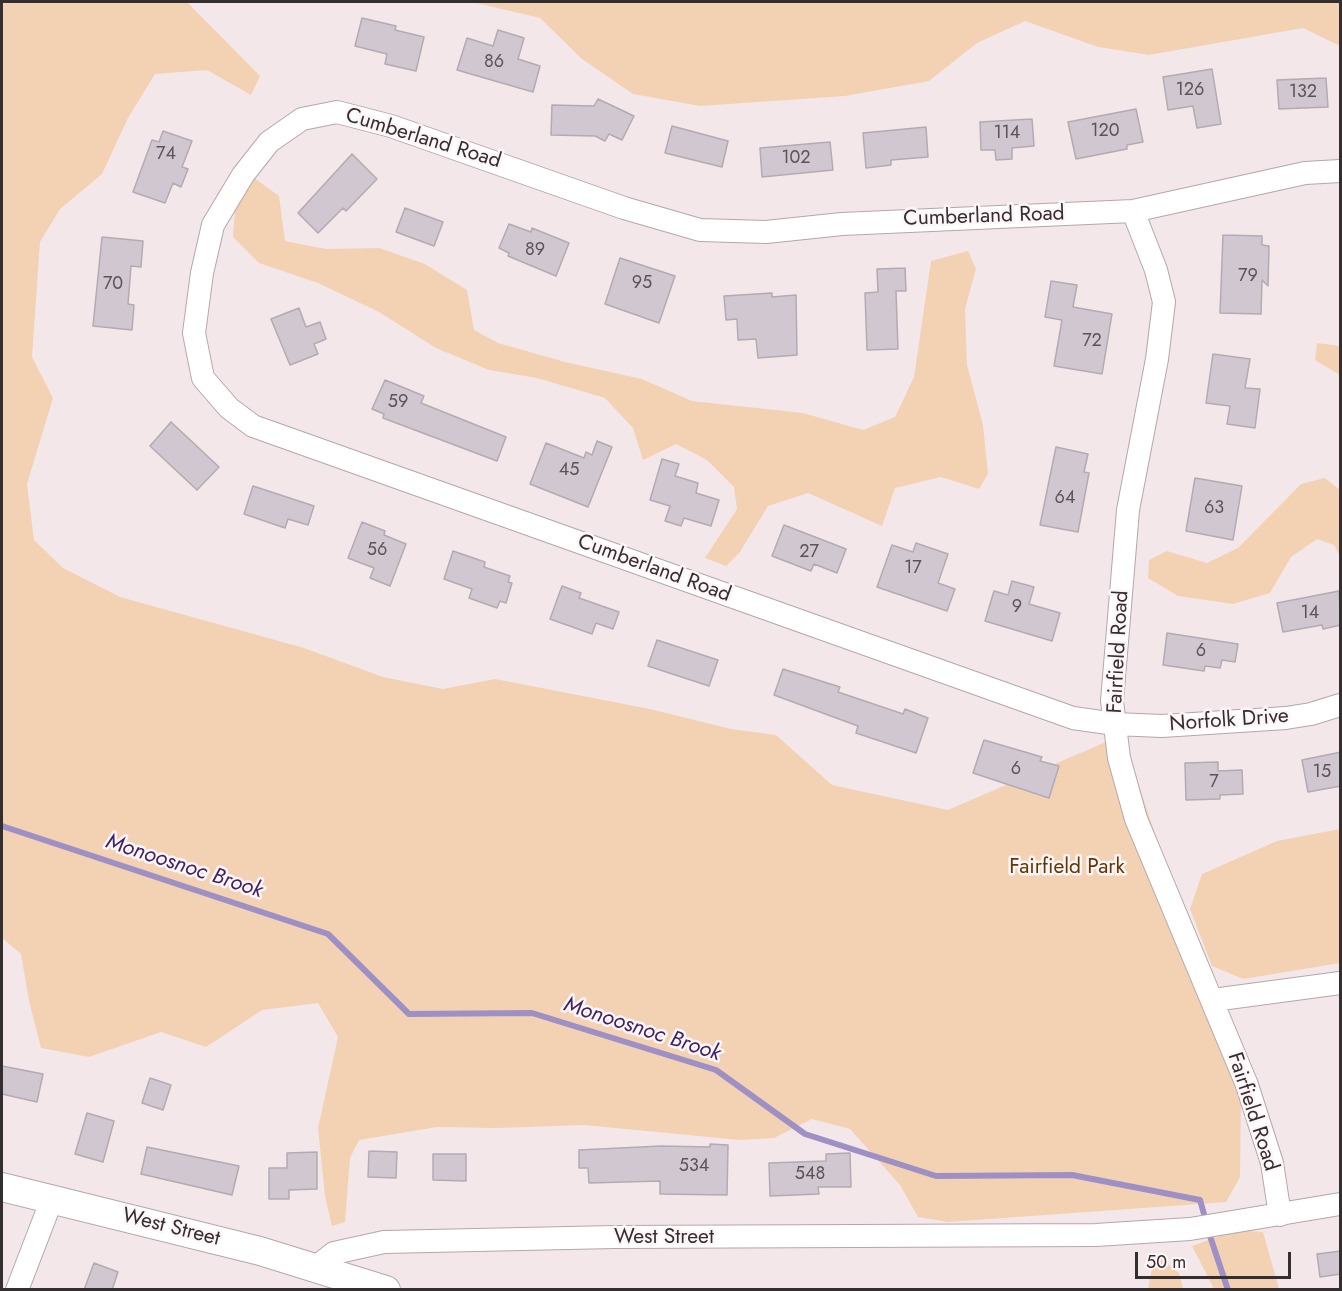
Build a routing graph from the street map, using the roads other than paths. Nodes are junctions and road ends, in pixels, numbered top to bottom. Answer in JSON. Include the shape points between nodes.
{"nodes":[{"id":1,"x":1341,"y":171,"type":"edge"},
{"id":2,"x":1133,"y":211,"type":"junction"},
{"id":3,"x":1341,"y":705,"type":"edge"},
{"id":4,"x":1115,"y":724,"type":"junction"},
{"id":5,"x":1341,"y":983,"type":"edge"},
{"id":6,"x":1213,"y":1000,"type":"junction"},
{"id":7,"x":2,"y":1187,"type":"edge"},
{"id":8,"x":52,"y":1199,"type":"junction"},
{"id":9,"x":1341,"y":1204,"type":"edge"},
{"id":10,"x":1280,"y":1215,"type":"junction"},
{"id":11,"x":316,"y":1267,"type":"junction"},
{"id":12,"x":17,"y":1290,"type":"edge"},
{"id":13,"x":386,"y":1290,"type":"edge"}],
"edges":[{"from":1,"to":2,"type":"street","name":"Cumberland Road","via":[[1305,173]]},
{"from":2,"to":4,"type":"street","name":"Fairfield Road","via":[[1164,302],[1128,510],[1112,701]]},
{"from":2,"to":4,"type":"street","name":"Cumberland Road","via":[[842,224],[766,232],[700,230],[624,208],[391,126],[337,112],[302,119],[269,142],[243,175],[213,225],[194,333],[203,378],[229,408],[253,426],[1073,718]]},
{"from":3,"to":4,"type":"street","name":"Norfolk Drive","via":[[1286,718],[1162,726]]},
{"from":4,"to":6,"type":"street","name":"Fairfield Road","via":[[1119,758],[1136,819]]},
{"from":5,"to":6,"type":"street"},
{"from":6,"to":10,"type":"street","name":"Fairfield Road","via":[[1247,1085],[1272,1163]]},
{"from":7,"to":8,"type":"main road","name":"West Street"},
{"from":8,"to":11,"type":"main road","name":"West Street"},
{"from":8,"to":12,"type":"street"},
{"from":9,"to":10,"type":"street","name":"West Street"},
{"from":10,"to":11,"type":"street","name":"West Street","via":[[1190,1229],[1096,1235],[384,1242],[334,1253]]},
{"from":11,"to":13,"type":"main road"}]}
